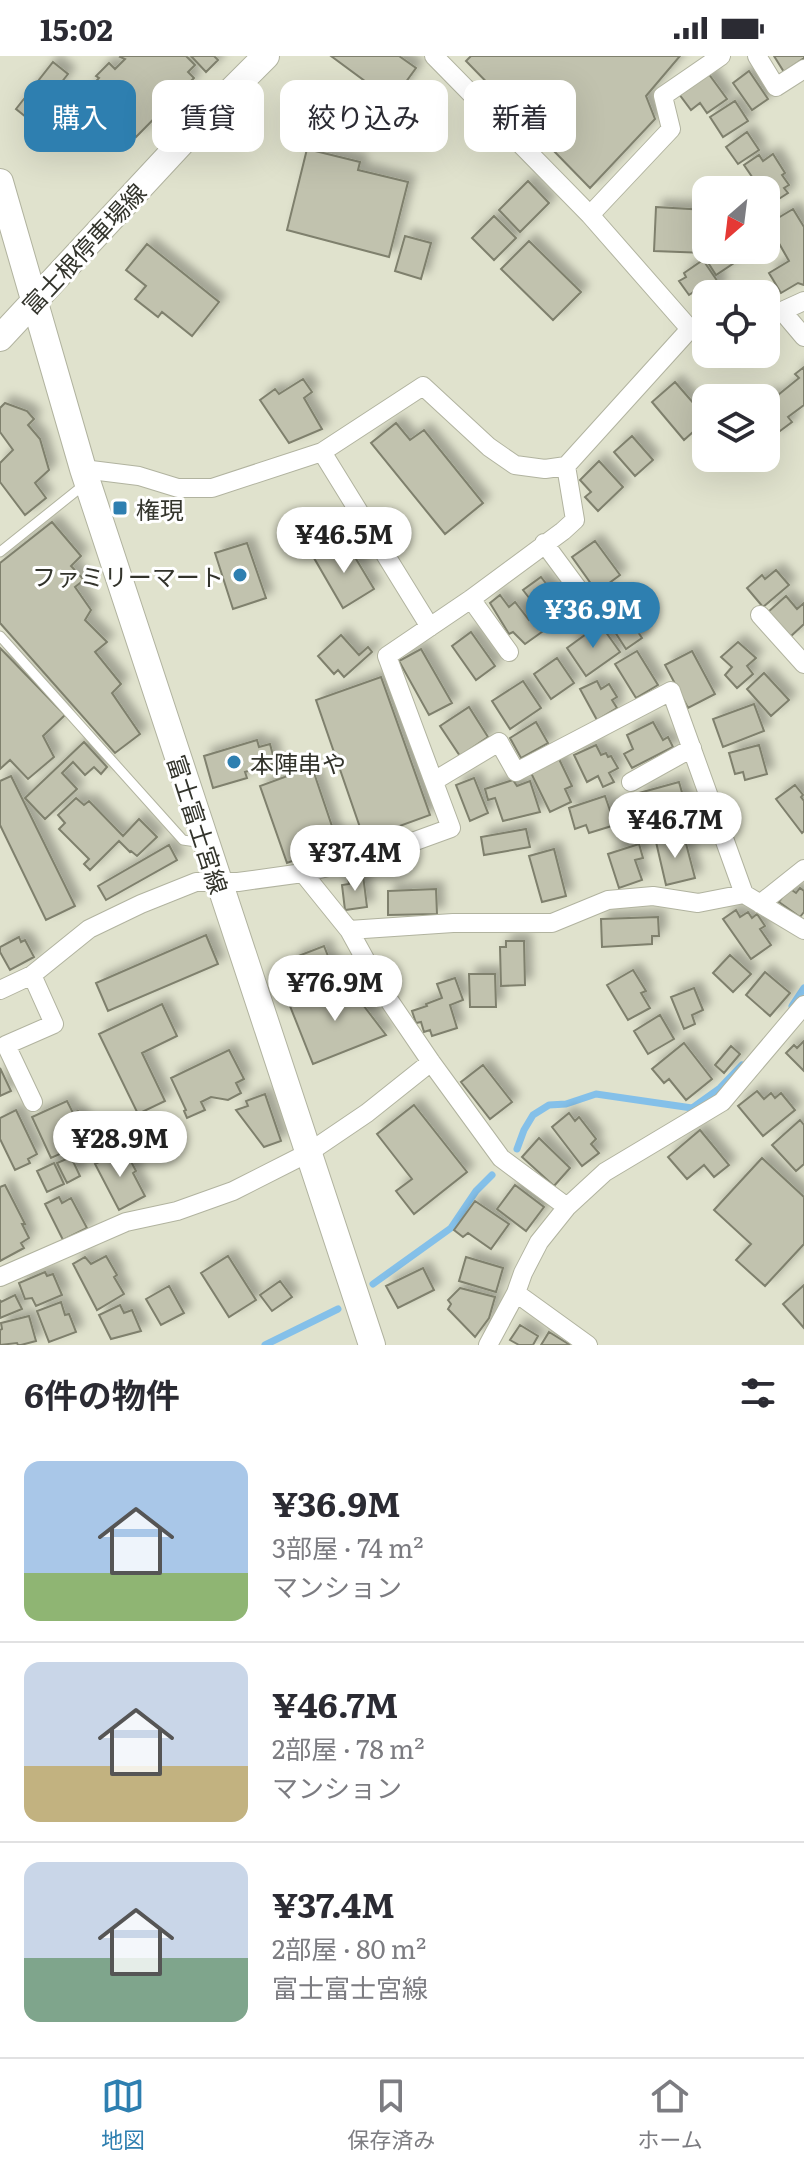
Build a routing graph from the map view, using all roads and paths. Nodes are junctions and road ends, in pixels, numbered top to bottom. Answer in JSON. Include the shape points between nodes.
{"nodes":[{"id":1,"x":266,"y":56,"type":"edge"},
{"id":2,"x":434,"y":56,"type":"edge"},
{"id":3,"x":721,"y":56,"type":"edge"},
{"id":4,"x":757,"y":56,"type":"edge"},
{"id":5,"x":804,"y":69,"type":"edge"},
{"id":6,"x":0,"y":182,"type":"edge"},
{"id":7,"x":590,"y":215,"type":"junction"},
{"id":8,"x":34,"y":300,"type":"junction"},
{"id":9,"x":804,"y":301,"type":"edge"},
{"id":10,"x":780,"y":311,"type":"edge"},
{"id":11,"x":780,"y":318,"type":"edge"},
{"id":12,"x":692,"y":321,"type":"edge"},
{"id":13,"x":692,"y":333,"type":"edge"},
{"id":14,"x":804,"y":337,"type":"edge"},
{"id":15,"x":0,"y":338,"type":"edge"},
{"id":16,"x":322,"y":452,"type":"junction"},
{"id":17,"x":566,"y":466,"type":"junction"},
{"id":18,"x":85,"y":476,"type":"junction"},
{"id":19,"x":544,"y":543,"type":"junction"},
{"id":20,"x":0,"y":552,"type":"edge"},
{"id":21,"x":584,"y":597,"type":"dead end"},
{"id":22,"x":471,"y":599,"type":"junction"},
{"id":23,"x":760,"y":615,"type":"dead end"},
{"id":24,"x":430,"y":627,"type":"junction"},
{"id":25,"x":0,"y":636,"type":"edge"},
{"id":26,"x":509,"y":652,"type":"dead end"},
{"id":27,"x":804,"y":664,"type":"edge"},
{"id":28,"x":692,"y":748,"type":"junction"},
{"id":29,"x":434,"y":781,"type":"junction"},
{"id":30,"x":631,"y":782,"type":"dead end"},
{"id":31,"x":207,"y":844,"type":"junction"},
{"id":32,"x":804,"y":869,"type":"edge"},
{"id":33,"x":303,"y":873,"type":"junction"},
{"id":34,"x":218,"y":882,"type":"junction"},
{"id":35,"x":752,"y":899,"type":"junction"},
{"id":36,"x":349,"y":930,"type":"junction"},
{"id":37,"x":804,"y":930,"type":"edge"},
{"id":38,"x":32,"y":975,"type":"junction"},
{"id":39,"x":0,"y":990,"type":"edge"},
{"id":40,"x":804,"y":1005,"type":"edge"},
{"id":41,"x":431,"y":1062,"type":"junction"},
{"id":42,"x":33,"y":1102,"type":"dead end"},
{"id":43,"x":308,"y":1153,"type":"junction"},
{"id":44,"x":567,"y":1207,"type":"junction"},
{"id":45,"x":0,"y":1277,"type":"edge"},
{"id":46,"x":516,"y":1293,"type":"junction"},
{"id":47,"x":372,"y":1345,"type":"edge"},
{"id":48,"x":488,"y":1345,"type":"edge"},
{"id":49,"x":588,"y":1345,"type":"edge"}],
"edges":[{"from":1,"to":8,"type":"main road","name":"富士根停車場線"},
{"from":2,"to":7,"type":"street"},
{"from":3,"to":7,"type":"street","via":[[663,96],[671,129]]},
{"from":4,"to":5,"type":"street","via":[[776,87]]},
{"from":6,"to":8,"type":"main road","name":"富士富士宮線"},
{"from":7,"to":12,"type":"street"},
{"from":8,"to":15,"type":"main road","name":"富士根停車場線"},
{"from":8,"to":18,"type":"main road","name":"富士富士宮線"},
{"from":9,"to":10,"type":"street"},
{"from":11,"to":14,"type":"street"},
{"from":13,"to":17,"type":"street"},
{"from":16,"to":17,"type":"street","via":[[423,386],[515,465]]},
{"from":16,"to":18,"type":"street","via":[[212,488],[178,488],[139,476]]},
{"from":16,"to":24,"type":"street"},
{"from":17,"to":19,"type":"street","via":[[575,520]]},
{"from":18,"to":20,"type":"lane"},
{"from":18,"to":31,"type":"main road","name":"富士富士宮線"},
{"from":19,"to":21,"type":"street"},
{"from":19,"to":22,"type":"street"},
{"from":22,"to":24,"type":"street"},
{"from":22,"to":26,"type":"street"},
{"from":23,"to":27,"type":"street"},
{"from":24,"to":29,"type":"street","via":[[387,656]]},
{"from":25,"to":31,"type":"lane","via":[[183,840]]},
{"from":28,"to":29,"type":"street","via":[[671,691],[516,772],[499,742]]},
{"from":28,"to":30,"type":"street"},
{"from":28,"to":35,"type":"street"},
{"from":29,"to":33,"type":"street","via":[[451,828],[374,856]]},
{"from":31,"to":34,"type":"main road","name":"富士富士宮線"},
{"from":32,"to":35,"type":"street"},
{"from":33,"to":34,"type":"street"},
{"from":33,"to":36,"type":"street"},
{"from":34,"to":38,"type":"street","via":[[196,882],[89,929]]},
{"from":34,"to":43,"type":"main road","name":"富士富士宮線"},
{"from":35,"to":36,"type":"street","via":[[698,903],[653,896],[608,900],[552,923]]},
{"from":35,"to":37,"type":"street"},
{"from":36,"to":41,"type":"street"},
{"from":38,"to":39,"type":"street"},
{"from":38,"to":42,"type":"street","via":[[54,1024],[6,1045]]},
{"from":40,"to":44,"type":"street","via":[[722,1102],[605,1172]]},
{"from":41,"to":43,"type":"street"},
{"from":41,"to":44,"type":"street","via":[[501,1158]]},
{"from":43,"to":45,"type":"street","via":[[233,1191],[126,1222]]},
{"from":43,"to":47,"type":"main road","name":"富士富士宮線"},
{"from":44,"to":46,"type":"street","via":[[539,1242]]},
{"from":46,"to":48,"type":"street"},
{"from":46,"to":49,"type":"street"}]}
